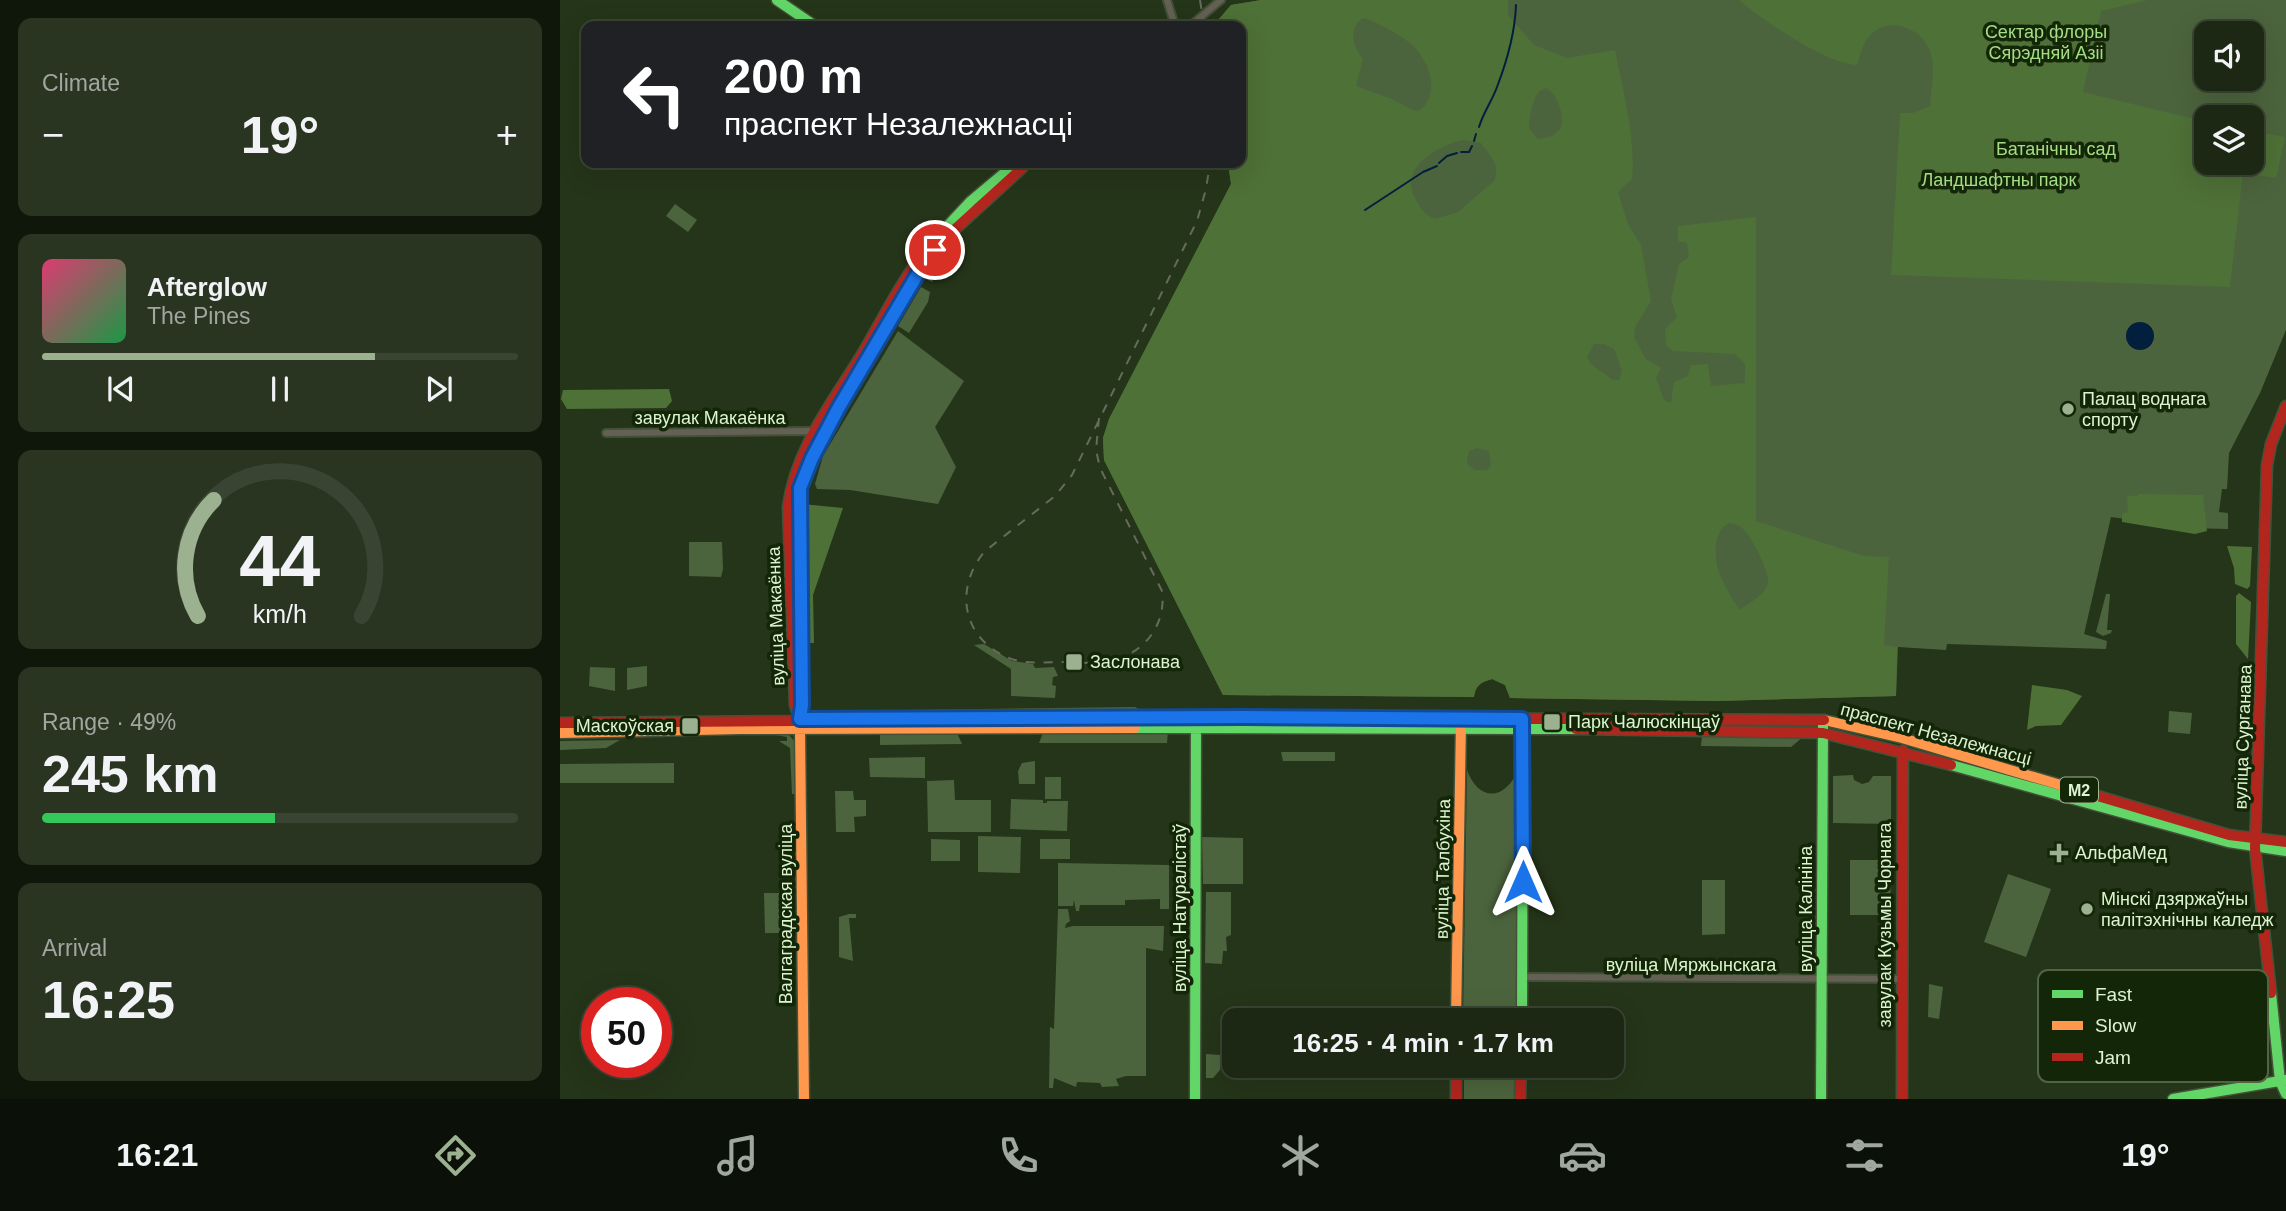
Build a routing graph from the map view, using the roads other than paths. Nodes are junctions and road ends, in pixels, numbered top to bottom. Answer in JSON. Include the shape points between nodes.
{"nodes":[{"id":1,"x":777,"y":0,"type":"edge"},
{"id":2,"x":1167,"y":0,"type":"edge"},
{"id":3,"x":1221,"y":0,"type":"edge"},
{"id":4,"x":808,"y":21,"type":"edge"},
{"id":5,"x":1173,"y":21,"type":"edge"},
{"id":6,"x":1196,"y":21,"type":"edge"},
{"id":7,"x":1013,"y":168,"type":"edge"},
{"id":8,"x":912,"y":276,"type":"junction"},
{"id":9,"x":2286,"y":406,"type":"edge"},
{"id":10,"x":606,"y":433,"type":"dead end"},
{"id":11,"x":814,"y":433,"type":"junction"},
{"id":12,"x":794,"y":494,"type":"junction"},
{"id":13,"x":1824,"y":720,"type":"junction"},
{"id":14,"x":560,"y":723,"type":"edge"},
{"id":15,"x":1196,"y":723,"type":"junction"},
{"id":16,"x":800,"y":724,"type":"junction"},
{"id":17,"x":1461,"y":724,"type":"junction"},
{"id":18,"x":1523,"y":724,"type":"junction"},
{"id":19,"x":560,"y":733,"type":"edge"},
{"id":20,"x":1823,"y":733,"type":"junction"},
{"id":21,"x":1903,"y":751,"type":"junction"},
{"id":22,"x":2286,"y":842,"type":"edge"},
{"id":23,"x":2256,"y":844,"type":"junction"},
{"id":24,"x":2286,"y":851,"type":"edge"},
{"id":25,"x":1522,"y":976,"type":"junction"},
{"id":26,"x":1821,"y":979,"type":"junction"},
{"id":27,"x":1901,"y":979,"type":"junction"},
{"id":28,"x":1456,"y":1008,"type":"edge"},
{"id":29,"x":1522,"y":1008,"type":"edge"},
{"id":30,"x":2283,"y":1077,"type":"edge"},
{"id":31,"x":1456,"y":1078,"type":"edge"},
{"id":32,"x":1521,"y":1078,"type":"edge"},
{"id":33,"x":2258,"y":1082,"type":"edge"},
{"id":34,"x":2286,"y":1094,"type":"edge"},
{"id":35,"x":804,"y":1099,"type":"edge"},
{"id":36,"x":1195,"y":1099,"type":"edge"},
{"id":37,"x":1457,"y":1099,"type":"edge"},
{"id":38,"x":1520,"y":1099,"type":"edge"},
{"id":39,"x":1821,"y":1099,"type":"edge"},
{"id":40,"x":1902,"y":1099,"type":"edge"},
{"id":41,"x":2173,"y":1099,"type":"edge"}],
"edges":[{"from":1,"to":4,"type":"main road"},
{"from":2,"to":5,"type":"street"},
{"from":3,"to":6,"type":"street"},
{"from":7,"to":8,"type":"main road","name":"вуліца Макаёнка","via":[[947,224],[925,250]]},
{"from":8,"to":11,"type":"main road","name":"вуліца Макаёнка"},
{"from":8,"to":12,"type":"main road","name":"вуліца Макаёнка"},
{"from":9,"to":23,"type":"main road","name":"вуліца Сурганава","via":[[2267,465]]},
{"from":10,"to":11,"type":"street","name":"завулак Макаёнка"},
{"from":11,"to":12,"type":"main road","name":"вуліца Макаёнка","via":[[794,475]]},
{"from":12,"to":16,"type":"main road","name":"вуліца Макаёнка","via":[[794,694]]},
{"from":13,"to":18,"type":"main road","name":"праспект Незалежнасці","number":"М2"},
{"from":13,"to":20,"type":"main road","name":"вуліца Калініна"},
{"from":13,"to":23,"type":"main road","name":"праспект Незалежнасці","number":"М2","via":[[1902,738]]},
{"from":14,"to":16,"type":"main road","name":"праспект Незалежнасці","number":"М2"},
{"from":15,"to":16,"type":"main road","name":"праспект Незалежнасці","number":"М2"},
{"from":15,"to":17,"type":"main road","name":"праспект Незалежнасці","number":"М2"},
{"from":15,"to":36,"type":"main road","name":"вуліца Натуралістаў"},
{"from":16,"to":19,"type":"main road","name":"праспект Незалежнасці","number":"М2"},
{"from":16,"to":35,"type":"main road","name":"Валгаградская вуліца"},
{"from":17,"to":18,"type":"main road","name":"праспект Незалежнасці","number":"М2"},
{"from":17,"to":28,"type":"main road","name":"вуліца Талбухіна"},
{"from":18,"to":20,"type":"main road","name":"праспект Незалежнасці","number":"М2"},
{"from":18,"to":25,"type":"main road"},
{"from":20,"to":21,"type":"main road","name":"праспект Незалежнасці","number":"М2"},
{"from":20,"to":26,"type":"main road","name":"вуліца Калініна"},
{"from":21,"to":23,"type":"main road","name":"праспект Незалежнасці","number":"М2"},
{"from":21,"to":27,"type":"main road","name":"завулак Кузьмы Чорнага"},
{"from":22,"to":23,"type":"main road","name":"праспект Незалежнасці","number":"М2"},
{"from":23,"to":24,"type":"main road","name":"праспект Незалежнасці","number":"М2"},
{"from":23,"to":30,"type":"main road","name":"вуліца Сурганава"},
{"from":25,"to":26,"type":"street","name":"вуліца Мяржынскага"},
{"from":25,"to":29,"type":"main road"},
{"from":26,"to":27,"type":"street","name":"вуліца Мяржынскага"},
{"from":26,"to":39,"type":"main road","name":"вуліца Калініна"},
{"from":27,"to":40,"type":"main road","name":"завулак Кузьмы Чорнага"},
{"from":30,"to":34,"type":"main road","name":"вуліца Сурганава"},
{"from":31,"to":37,"type":"main road"},
{"from":32,"to":38,"type":"main road"},
{"from":33,"to":41,"type":"main road"}]}
